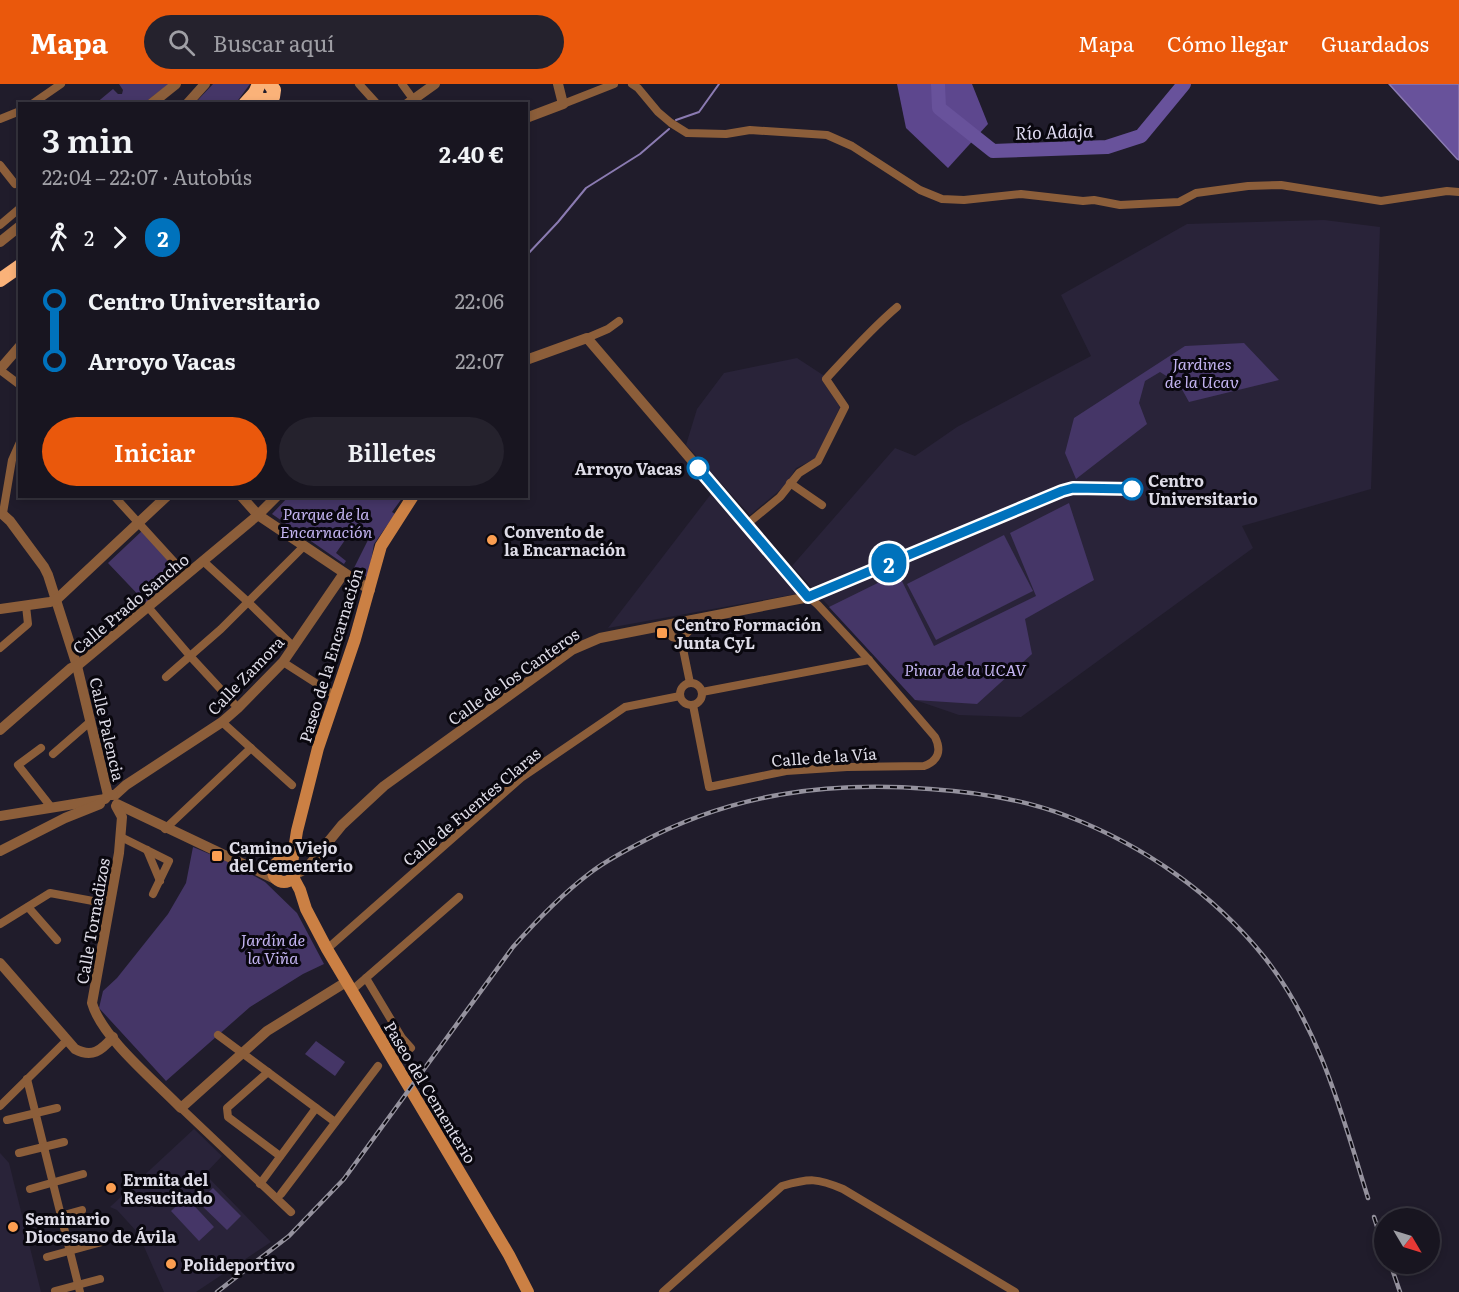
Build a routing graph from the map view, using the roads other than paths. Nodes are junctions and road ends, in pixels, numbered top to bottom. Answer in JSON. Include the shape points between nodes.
{"nodes":[{"id":1,"x":61,"y":84,"type":"edge"},
{"id":2,"x":176,"y":84,"type":"edge"},
{"id":3,"x":205,"y":84,"type":"edge"},
{"id":4,"x":358,"y":84,"type":"edge"},
{"id":5,"x":402,"y":84,"type":"edge"},
{"id":6,"x":435,"y":84,"type":"edge"},
{"id":7,"x":558,"y":84,"type":"edge"},
{"id":8,"x":614,"y":84,"type":"edge"},
{"id":9,"x":632,"y":84,"type":"edge"},
{"id":10,"x":267,"y":95,"type":"edge"},
{"id":11,"x":410,"y":101,"type":"edge"},
{"id":12,"x":35,"y":102,"type":"edge"},
{"id":13,"x":154,"y":102,"type":"edge"},
{"id":14,"x":189,"y":102,"type":"edge"},
{"id":15,"x":250,"y":102,"type":"edge"},
{"id":16,"x":375,"y":102,"type":"edge"},
{"id":17,"x":562,"y":104,"type":"junction"},
{"id":18,"x":18,"y":112,"type":"edge"},
{"id":19,"x":528,"y":117,"type":"edge"},
{"id":20,"x":0,"y":119,"type":"edge"},
{"id":21,"x":0,"y":165,"type":"edge"},
{"id":22,"x":17,"y":186,"type":"edge"},
{"id":23,"x":1459,"y":192,"type":"edge"},
{"id":24,"x":18,"y":210,"type":"edge"},
{"id":25,"x":0,"y":225,"type":"edge"},
{"id":26,"x":18,"y":228,"type":"edge"},
{"id":27,"x":0,"y":242,"type":"edge"},
{"id":28,"x":18,"y":267,"type":"edge"},
{"id":29,"x":0,"y":280,"type":"edge"},
{"id":30,"x":897,"y":308,"type":"dead end"},
{"id":31,"x":620,"y":321,"type":"dead end"},
{"id":32,"x":587,"y":338,"type":"junction"},
{"id":33,"x":18,"y":348,"type":"edge"},
{"id":34,"x":528,"y":359,"type":"edge"},
{"id":35,"x":0,"y":369,"type":"edge"},
{"id":36,"x":18,"y":383,"type":"edge"},
{"id":37,"x":18,"y":446,"type":"edge"},
{"id":38,"x":790,"y":483,"type":"junction"},
{"id":39,"x":116,"y":498,"type":"edge"},
{"id":40,"x":165,"y":498,"type":"edge"},
{"id":41,"x":243,"y":498,"type":"edge"},
{"id":42,"x":275,"y":498,"type":"edge"},
{"id":43,"x":412,"y":498,"type":"edge"},
{"id":44,"x":822,"y":505,"type":"dead end"},
{"id":45,"x":1,"y":512,"type":"edge"},
{"id":46,"x":258,"y":515,"type":"junction"},
{"id":47,"x":139,"y":523,"type":"junction"},
{"id":48,"x":746,"y":525,"type":"junction"},
{"id":49,"x":304,"y":546,"type":"junction"},
{"id":50,"x":202,"y":561,"type":"junction"},
{"id":51,"x":344,"y":573,"type":"junction"},
{"id":52,"x":186,"y":575,"type":"junction"},
{"id":53,"x":370,"y":590,"type":"junction"},
{"id":54,"x":808,"y":597,"type":"junction"},
{"id":55,"x":56,"y":600,"type":"junction"},
{"id":56,"x":248,"y":602,"type":"junction"},
{"id":57,"x":26,"y":606,"type":"junction"},
{"id":58,"x":1,"y":607,"type":"edge"},
{"id":59,"x":148,"y":607,"type":"junction"},
{"id":60,"x":688,"y":620,"type":"junction"},
{"id":61,"x":667,"y":624,"type":"junction"},
{"id":62,"x":681,"y":639,"type":"junction"},
{"id":63,"x":294,"y":647,"type":"junction"},
{"id":64,"x":0,"y":648,"type":"edge"},
{"id":65,"x":190,"y":656,"type":"junction"},
{"id":66,"x":869,"y":660,"type":"junction"},
{"id":67,"x":283,"y":662,"type":"junction"},
{"id":68,"x":77,"y":666,"type":"junction"},
{"id":69,"x":166,"y":677,"type":"dead end"},
{"id":70,"x":690,"y":683,"type":"junction"},
{"id":71,"x":702,"y":692,"type":"junction"},
{"id":72,"x":336,"y":696,"type":"junction"},
{"id":73,"x":680,"y":696,"type":"junction"},
{"id":74,"x":693,"y":705,"type":"junction"},
{"id":75,"x":238,"y":708,"type":"junction"},
{"id":76,"x":91,"y":721,"type":"junction"},
{"id":77,"x":222,"y":722,"type":"junction"},
{"id":78,"x":0,"y":730,"type":"edge"},
{"id":79,"x":41,"y":748,"type":"dead end"},
{"id":80,"x":251,"y":748,"type":"junction"},
{"id":81,"x":53,"y":754,"type":"dead end"},
{"id":82,"x":292,"y":785,"type":"dead end"},
{"id":83,"x":111,"y":800,"type":"junction"},
{"id":84,"x":62,"y":805,"type":"junction"},
{"id":85,"x":51,"y":807,"type":"junction"},
{"id":86,"x":0,"y":816,"type":"edge"},
{"id":87,"x":65,"y":818,"type":"junction"},
{"id":88,"x":165,"y":829,"type":"junction"},
{"id":89,"x":120,"y":837,"type":"junction"},
{"id":90,"x":147,"y":850,"type":"junction"},
{"id":91,"x":0,"y":851,"type":"edge"},
{"id":92,"x":285,"y":871,"type":"junction"},
{"id":93,"x":160,"y":881,"type":"junction"},
{"id":94,"x":153,"y":894,"type":"dead end"},
{"id":95,"x":459,"y":897,"type":"dead end"},
{"id":96,"x":109,"y":904,"type":"junction"},
{"id":97,"x":28,"y":908,"type":"junction"},
{"id":98,"x":0,"y":924,"type":"edge"},
{"id":99,"x":57,"y":940,"type":"dead end"},
{"id":100,"x":327,"y":949,"type":"junction"},
{"id":101,"x":0,"y":963,"type":"edge"},
{"id":102,"x":366,"y":978,"type":"junction"},
{"id":103,"x":349,"y":986,"type":"junction"},
{"id":104,"x":218,"y":1035,"type":"dead end"},
{"id":105,"x":113,"y":1037,"type":"junction"},
{"id":106,"x":67,"y":1040,"type":"junction"},
{"id":107,"x":411,"y":1048,"type":"dead end"},
{"id":108,"x":242,"y":1052,"type":"junction"},
{"id":109,"x":378,"y":1066,"type":"dead end"},
{"id":110,"x":268,"y":1072,"type":"junction"},
{"id":111,"x":27,"y":1079,"type":"junction"},
{"id":112,"x":0,"y":1106,"type":"edge"},
{"id":113,"x":57,"y":1108,"type":"dead end"},
{"id":114,"x":181,"y":1108,"type":"junction"},
{"id":115,"x":316,"y":1108,"type":"junction"},
{"id":116,"x":35,"y":1113,"type":"junction"},
{"id":117,"x":7,"y":1120,"type":"dead end"},
{"id":118,"x":335,"y":1122,"type":"junction"},
{"id":119,"x":64,"y":1142,"type":"dead end"},
{"id":120,"x":44,"y":1147,"type":"junction"},
{"id":121,"x":19,"y":1153,"type":"dead end"},
{"id":122,"x":280,"y":1156,"type":"junction"},
{"id":123,"x":83,"y":1174,"type":"dead end"},
{"id":124,"x":53,"y":1182,"type":"junction"},
{"id":125,"x":260,"y":1184,"type":"junction"},
{"id":126,"x":30,"y":1189,"type":"dead end"},
{"id":127,"x":281,"y":1194,"type":"dead end"},
{"id":128,"x":82,"y":1210,"type":"dead end"},
{"id":129,"x":291,"y":1212,"type":"dead end"},
{"id":130,"x":61,"y":1216,"type":"junction"},
{"id":131,"x":39,"y":1222,"type":"dead end"},
{"id":132,"x":102,"y":1242,"type":"dead end"},
{"id":133,"x":70,"y":1251,"type":"junction"},
{"id":134,"x":47,"y":1257,"type":"dead end"},
{"id":135,"x":100,"y":1279,"type":"dead end"},
{"id":136,"x":80,"y":1289,"type":"edge"},
{"id":137,"x":55,"y":1291,"type":"edge"},
{"id":138,"x":528,"y":1292,"type":"edge"},
{"id":139,"x":663,"y":1292,"type":"edge"},
{"id":140,"x":1015,"y":1292,"type":"edge"}],
"edges":[{"from":1,"to":12,"type":"street"},
{"from":2,"to":13,"type":"street"},
{"from":3,"to":14,"type":"street"},
{"from":4,"to":16,"type":"street"},
{"from":5,"to":11,"type":"street"},
{"from":6,"to":11,"type":"street"},
{"from":7,"to":17,"type":"street"},
{"from":8,"to":17,"type":"street"},
{"from":9,"to":23,"type":"street","via":[[658,112],[687,133],[750,130],[827,135],[942,199],[1021,194],[1120,205],[1179,202],[1196,193],[1270,185],[1381,201]]},
{"from":10,"to":15,"type":"highway"},
{"from":17,"to":19,"type":"street"},
{"from":18,"to":20,"type":"street"},
{"from":21,"to":22,"type":"street"},
{"from":24,"to":25,"type":"street"},
{"from":26,"to":27,"type":"street"},
{"from":28,"to":29,"type":"highway"},
{"from":30,"to":38,"type":"street","via":[[826,380],[845,407],[818,461]]},
{"from":31,"to":32,"type":"street"},
{"from":32,"to":34,"type":"street"},
{"from":32,"to":48,"type":"street"},
{"from":33,"to":35,"type":"street"},
{"from":35,"to":36,"type":"street"},
{"from":37,"to":45,"type":"street"},
{"from":38,"to":44,"type":"street"},
{"from":38,"to":48,"type":"street"},
{"from":39,"to":47,"type":"street"},
{"from":40,"to":47,"type":"street"},
{"from":41,"to":46,"type":"street"},
{"from":42,"to":46,"type":"street","name":"Calle Prado Sancho"},
{"from":43,"to":53,"type":"main road","name":"Paseo de la Encarnación","via":[[381,546]]},
{"from":45,"to":55,"type":"street","name":"Calle Palencia","via":[[44,567]]},
{"from":46,"to":49,"type":"street"},
{"from":46,"to":50,"type":"street","name":"Calle Prado Sancho"},
{"from":47,"to":52,"type":"street"},
{"from":47,"to":55,"type":"street"},
{"from":48,"to":54,"type":"street"},
{"from":49,"to":51,"type":"street"},
{"from":49,"to":56,"type":"street"},
{"from":50,"to":52,"type":"street","name":"Calle Prado Sancho"},
{"from":50,"to":56,"type":"street"},
{"from":51,"to":53,"type":"street"},
{"from":51,"to":63,"type":"street","name":"Calle Zamora"},
{"from":52,"to":59,"type":"street","name":"Calle Prado Sancho"},
{"from":53,"to":72,"type":"main road","name":"Paseo de la Encarnación"},
{"from":54,"to":60,"type":"street","name":"Calle de los Canteros"},
{"from":54,"to":66,"type":"street"},
{"from":55,"to":57,"type":"street"},
{"from":55,"to":68,"type":"street","name":"Calle Palencia"},
{"from":56,"to":63,"type":"street"},
{"from":56,"to":65,"type":"street"},
{"from":57,"to":58,"type":"street"},
{"from":57,"to":64,"type":"street","via":[[28,624]]},
{"from":59,"to":65,"type":"street"},
{"from":59,"to":68,"type":"street","name":"Calle Prado Sancho"},
{"from":60,"to":61,"type":"street","name":"Calle de los Canteros"},
{"from":60,"to":62,"type":"street","via":[[688,632]]},
{"from":61,"to":62,"type":"street","via":[[672,637]]},
{"from":61,"to":92,"type":"street","name":"Calle de los Canteros","via":[[600,638],[572,650],[384,786],[342,825],[307,868]]},
{"from":62,"to":70,"type":"street"},
{"from":63,"to":67,"type":"street","name":"Calle Zamora"},
{"from":65,"to":69,"type":"street"},
{"from":65,"to":75,"type":"street"},
{"from":66,"to":71,"type":"street"},
{"from":66,"to":74,"type":"street","name":"Calle de la Vía","via":[[935,737],[939,746],[933,763],[786,771],[709,787]]},
{"from":67,"to":72,"type":"street"},
{"from":67,"to":75,"type":"street","name":"Calle Zamora"},
{"from":68,"to":76,"type":"street","name":"Calle Palencia"},
{"from":68,"to":78,"type":"street","name":"Calle Prado Sancho"},
{"from":70,"to":71,"type":"street","via":[[697,684]]},
{"from":70,"to":73,"type":"street"},
{"from":71,"to":74,"type":"street","via":[[701,699]]},
{"from":72,"to":92,"type":"main road","name":"Paseo de la Encarnación"},
{"from":73,"to":74,"type":"street","via":[[686,704]]},
{"from":73,"to":100,"type":"street","name":"Calle de Fuentes Claras","via":[[625,706],[521,778]]},
{"from":75,"to":77,"type":"street","name":"Calle Zamora"},
{"from":76,"to":81,"type":"street"},
{"from":76,"to":83,"type":"street","name":"Calle Palencia"},
{"from":77,"to":80,"type":"street"},
{"from":77,"to":83,"type":"street","name":"Calle Zamora","via":[[126,785]]},
{"from":79,"to":85,"type":"street","via":[[18,765]]},
{"from":80,"to":82,"type":"street"},
{"from":80,"to":88,"type":"street"},
{"from":83,"to":84,"type":"street","name":"Calle Zamora"},
{"from":83,"to":87,"type":"street"},
{"from":83,"to":88,"type":"street"},
{"from":83,"to":89,"type":"street","name":"Calle Tornadizos","via":[[122,817]]},
{"from":84,"to":85,"type":"street","name":"Calle Zamora"},
{"from":84,"to":87,"type":"street"},
{"from":85,"to":86,"type":"street","name":"Calle Zamora"},
{"from":87,"to":91,"type":"street"},
{"from":88,"to":92,"type":"street","via":[[254,869]]},
{"from":89,"to":90,"type":"street"},
{"from":89,"to":96,"type":"street","name":"Calle Tornadizos"},
{"from":90,"to":93,"type":"street"},
{"from":90,"to":93,"type":"street","via":[[169,861]]},
{"from":92,"to":100,"type":"main road","name":"Paseo del Cementerio","via":[[300,890]]},
{"from":93,"to":94,"type":"street"},
{"from":95,"to":102,"type":"street"},
{"from":96,"to":97,"type":"street","via":[[50,893]]},
{"from":96,"to":105,"type":"street","name":"Calle Tornadizos","via":[[92,1003],[96,1016]]},
{"from":97,"to":98,"type":"street"},
{"from":97,"to":99,"type":"street"},
{"from":100,"to":103,"type":"main road","name":"Paseo del Cementerio"},
{"from":101,"to":106,"type":"street"},
{"from":102,"to":103,"type":"street"},
{"from":102,"to":107,"type":"street"},
{"from":103,"to":108,"type":"street","via":[[267,1031]]},
{"from":103,"to":138,"type":"main road","name":"Paseo del Cementerio"},
{"from":104,"to":108,"type":"street"},
{"from":105,"to":106,"type":"street","via":[[95,1052],[84,1054]]},
{"from":105,"to":114,"type":"street","name":"Calle Tornadizos"},
{"from":106,"to":111,"type":"street"},
{"from":108,"to":110,"type":"street"},
{"from":108,"to":114,"type":"street"},
{"from":109,"to":118,"type":"street"},
{"from":110,"to":115,"type":"street"},
{"from":110,"to":122,"type":"street","via":[[227,1108],[228,1117]]},
{"from":111,"to":112,"type":"street"},
{"from":111,"to":116,"type":"street"},
{"from":113,"to":116,"type":"street"},
{"from":114,"to":125,"type":"street"},
{"from":115,"to":118,"type":"street"},
{"from":115,"to":122,"type":"street"},
{"from":116,"to":117,"type":"street"},
{"from":116,"to":120,"type":"street"},
{"from":118,"to":127,"type":"street"},
{"from":119,"to":120,"type":"street"},
{"from":120,"to":121,"type":"street"},
{"from":120,"to":124,"type":"street"},
{"from":122,"to":125,"type":"street"},
{"from":123,"to":124,"type":"street"},
{"from":124,"to":126,"type":"street"},
{"from":124,"to":130,"type":"street"},
{"from":125,"to":129,"type":"street"},
{"from":128,"to":130,"type":"street"},
{"from":130,"to":131,"type":"street"},
{"from":130,"to":133,"type":"street"},
{"from":132,"to":133,"type":"street"},
{"from":133,"to":134,"type":"street"},
{"from":133,"to":136,"type":"street"},
{"from":135,"to":136,"type":"street"},
{"from":136,"to":137,"type":"street"},
{"from":139,"to":140,"type":"street","via":[[782,1186],[805,1180],[824,1181],[843,1189]]}]}
